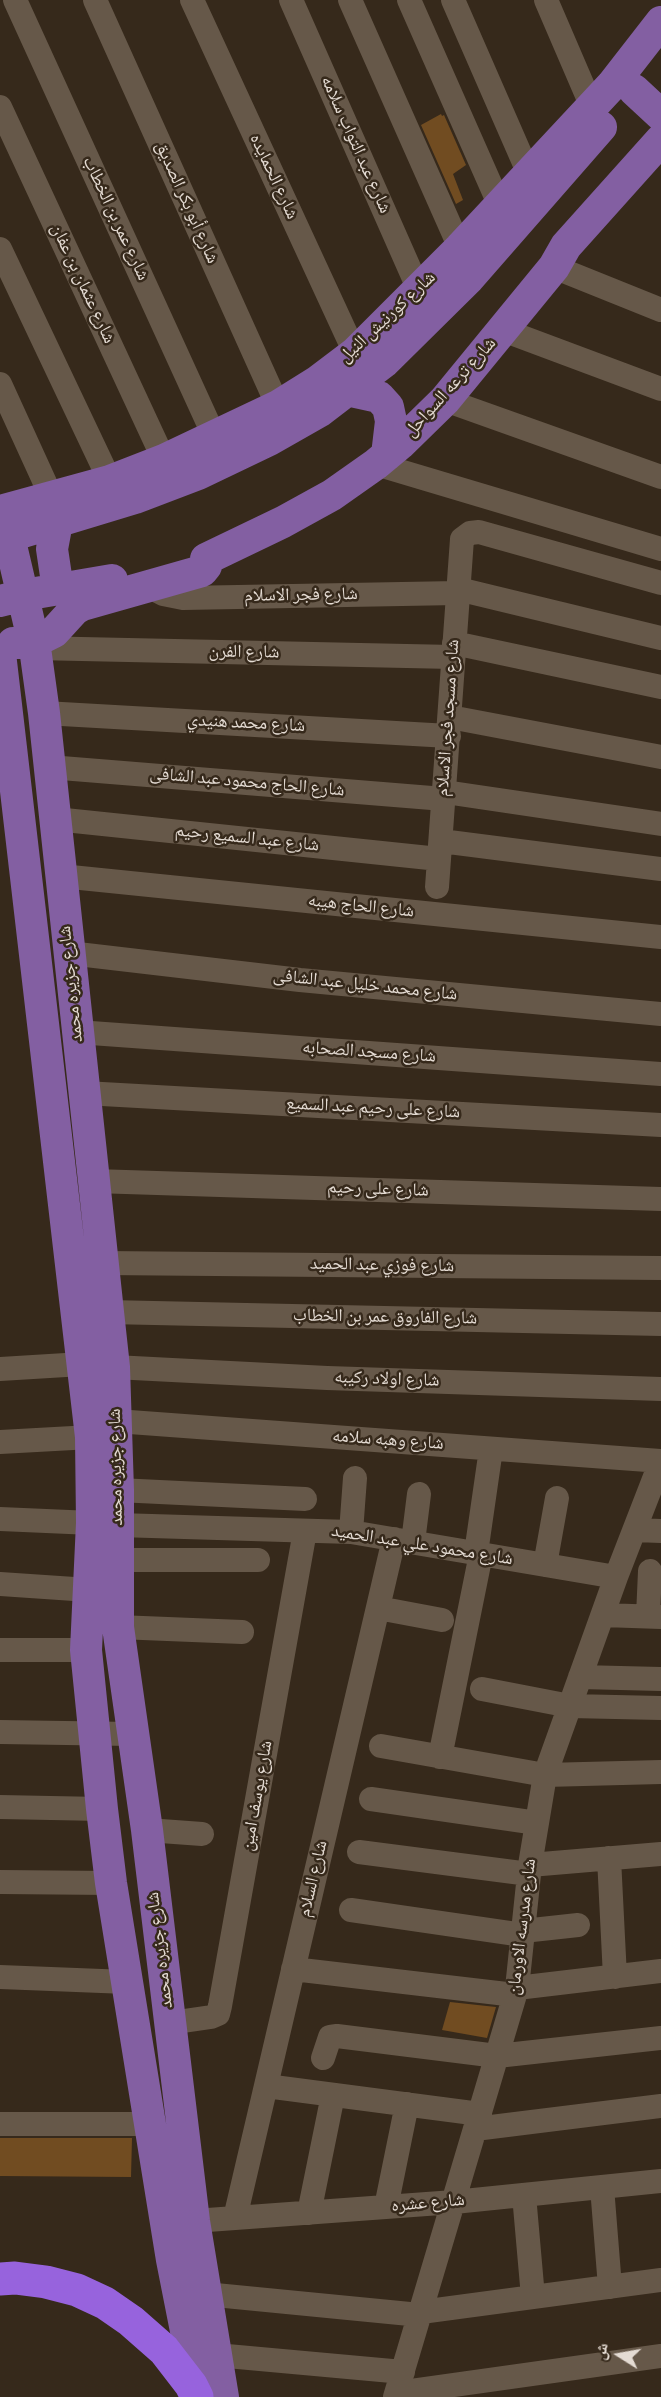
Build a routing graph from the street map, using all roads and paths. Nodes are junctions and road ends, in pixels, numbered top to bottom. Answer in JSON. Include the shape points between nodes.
{"nodes":[{"id":1,"x":15,"y":0,"type":"edge"},
{"id":2,"x":95,"y":0,"type":"edge"},
{"id":3,"x":192,"y":0,"type":"edge"},
{"id":4,"x":291,"y":0,"type":"edge"},
{"id":5,"x":350,"y":0,"type":"edge"},
{"id":6,"x":409,"y":0,"type":"edge"},
{"id":7,"x":453,"y":0,"type":"edge"},
{"id":8,"x":546,"y":0,"type":"edge"},
{"id":9,"x":661,"y":22,"type":"edge"},
{"id":10,"x":661,"y":56,"type":"edge"},
{"id":11,"x":634,"y":90,"type":"junction"},
{"id":12,"x":0,"y":107,"type":"edge"},
{"id":13,"x":592,"y":107,"type":"junction"},
{"id":14,"x":661,"y":115,"type":"edge"},
{"id":15,"x":661,"y":140,"type":"edge"},
{"id":16,"x":661,"y":173,"type":"edge"},
{"id":17,"x":529,"y":174,"type":"junction"},
{"id":18,"x":500,"y":206,"type":"junction"},
{"id":19,"x":460,"y":248,"type":"junction"},
{"id":20,"x":0,"y":249,"type":"edge"},
{"id":21,"x":555,"y":267,"type":"junction"},
{"id":22,"x":419,"y":290,"type":"junction"},
{"id":23,"x":661,"y":310,"type":"edge"},
{"id":24,"x":503,"y":330,"type":"junction"},
{"id":25,"x":355,"y":353,"type":"junction"},
{"id":26,"x":0,"y":384,"type":"edge"},
{"id":27,"x":661,"y":389,"type":"edge"},
{"id":28,"x":347,"y":390,"type":"junction"},
{"id":29,"x":445,"y":399,"type":"junction"},
{"id":30,"x":278,"y":406,"type":"junction"},
{"id":31,"x":215,"y":438,"type":"junction"},
{"id":32,"x":164,"y":460,"type":"junction"},
{"id":33,"x":381,"y":460,"type":"junction"},
{"id":34,"x":661,"y":477,"type":"edge"},
{"id":35,"x":110,"y":481,"type":"junction"},
{"id":36,"x":55,"y":510,"type":"junction"},
{"id":37,"x":3,"y":529,"type":"edge"},
{"id":38,"x":661,"y":549,"type":"edge"},
{"id":39,"x":206,"y":559,"type":"junction"},
{"id":40,"x":661,"y":583,"type":"edge"},
{"id":41,"x":148,"y":586,"type":"junction"},
{"id":42,"x":60,"y":589,"type":"junction"},
{"id":43,"x":458,"y":591,"type":"junction"},
{"id":44,"x":12,"y":598,"type":"edge"},
{"id":45,"x":661,"y":638,"type":"edge"},
{"id":46,"x":0,"y":640,"type":"edge"},
{"id":47,"x":34,"y":645,"type":"junction"},
{"id":48,"x":454,"y":650,"type":"junction"},
{"id":49,"x":0,"y":653,"type":"edge"},
{"id":50,"x":661,"y":687,"type":"edge"},
{"id":51,"x":44,"y":713,"type":"junction"},
{"id":52,"x":449,"y":727,"type":"junction"},
{"id":53,"x":661,"y":757,"type":"edge"},
{"id":54,"x":49,"y":767,"type":"junction"},
{"id":55,"x":445,"y":796,"type":"junction"},
{"id":56,"x":55,"y":819,"type":"junction"},
{"id":57,"x":661,"y":824,"type":"edge"},
{"id":58,"x":440,"y":850,"type":"junction"},
{"id":59,"x":661,"y":869,"type":"edge"},
{"id":60,"x":61,"y":876,"type":"junction"},
{"id":61,"x":436,"y":887,"type":"dead end"},
{"id":62,"x":661,"y":937,"type":"edge"},
{"id":63,"x":69,"y":953,"type":"junction"},
{"id":64,"x":661,"y":1014,"type":"edge"},
{"id":65,"x":79,"y":1043,"type":"junction"},
{"id":66,"x":47,"y":1059,"type":"junction"},
{"id":67,"x":661,"y":1074,"type":"edge"},
{"id":68,"x":84,"y":1093,"type":"junction"},
{"id":69,"x":661,"y":1125,"type":"edge"},
{"id":70,"x":94,"y":1180,"type":"junction"},
{"id":71,"x":661,"y":1199,"type":"edge"},
{"id":72,"x":103,"y":1263,"type":"junction"},
{"id":73,"x":661,"y":1268,"type":"edge"},
{"id":74,"x":108,"y":1312,"type":"junction"},
{"id":75,"x":661,"y":1324,"type":"edge"},
{"id":76,"x":81,"y":1364,"type":"junction"},
{"id":77,"x":114,"y":1367,"type":"junction"},
{"id":78,"x":0,"y":1369,"type":"edge"},
{"id":79,"x":661,"y":1389,"type":"edge"},
{"id":80,"x":103,"y":1429,"type":"junction"},
{"id":81,"x":0,"y":1443,"type":"edge"},
{"id":82,"x":491,"y":1449,"type":"junction"},
{"id":83,"x":660,"y":1466,"type":"edge"},
{"id":84,"x":355,"y":1478,"type":"dead end"},
{"id":85,"x":118,"y":1490,"type":"junction"},
{"id":86,"x":419,"y":1494,"type":"dead end"},
{"id":87,"x":557,"y":1497,"type":"dead end"},
{"id":88,"x":305,"y":1499,"type":"dead end"},
{"id":89,"x":0,"y":1519,"type":"edge"},
{"id":90,"x":105,"y":1524,"type":"junction"},
{"id":91,"x":634,"y":1530,"type":"junction"},
{"id":92,"x":305,"y":1531,"type":"junction"},
{"id":93,"x":661,"y":1531,"type":"edge"},
{"id":94,"x":351,"y":1532,"type":"junction"},
{"id":95,"x":403,"y":1541,"type":"junction"},
{"id":96,"x":478,"y":1554,"type":"junction"},
{"id":97,"x":118,"y":1560,"type":"junction"},
{"id":98,"x":258,"y":1560,"type":"dead end"},
{"id":99,"x":545,"y":1565,"type":"junction"},
{"id":100,"x":650,"y":1571,"type":"dead end"},
{"id":101,"x":616,"y":1577,"type":"junction"},
{"id":102,"x":0,"y":1584,"type":"edge"},
{"id":103,"x":89,"y":1590,"type":"junction"},
{"id":104,"x":378,"y":1608,"type":"junction"},
{"id":105,"x":603,"y":1615,"type":"junction"},
{"id":106,"x":655,"y":1617,"type":"edge"},
{"id":107,"x":442,"y":1620,"type":"dead end"},
{"id":108,"x":118,"y":1627,"type":"junction"},
{"id":109,"x":242,"y":1632,"type":"dead end"},
{"id":110,"x":0,"y":1650,"type":"edge"},
{"id":111,"x":86,"y":1650,"type":"junction"},
{"id":112,"x":580,"y":1677,"type":"junction"},
{"id":113,"x":661,"y":1679,"type":"edge"},
{"id":114,"x":482,"y":1689,"type":"dead end"},
{"id":115,"x":570,"y":1706,"type":"junction"},
{"id":116,"x":661,"y":1708,"type":"edge"},
{"id":117,"x":0,"y":1732,"type":"edge"},
{"id":118,"x":94,"y":1733,"type":"junction"},
{"id":119,"x":131,"y":1734,"type":"junction"},
{"id":120,"x":381,"y":1746,"type":"dead end"},
{"id":121,"x":441,"y":1757,"type":"junction"},
{"id":122,"x":661,"y":1772,"type":"edge"},
{"id":123,"x":544,"y":1775,"type":"junction"},
{"id":124,"x":371,"y":1799,"type":"dead end"},
{"id":125,"x":0,"y":1807,"type":"edge"},
{"id":126,"x":102,"y":1809,"type":"junction"},
{"id":127,"x":537,"y":1823,"type":"junction"},
{"id":128,"x":147,"y":1830,"type":"junction"},
{"id":129,"x":202,"y":1834,"type":"dead end"},
{"id":130,"x":359,"y":1852,"type":"dead end"},
{"id":131,"x":661,"y":1854,"type":"edge"},
{"id":132,"x":609,"y":1858,"type":"junction"},
{"id":133,"x":530,"y":1869,"type":"junction"},
{"id":134,"x":0,"y":1882,"type":"edge"},
{"id":135,"x":111,"y":1883,"type":"junction"},
{"id":136,"x":351,"y":1910,"type":"dead end"},
{"id":137,"x":578,"y":1925,"type":"dead end"},
{"id":138,"x":523,"y":1933,"type":"junction"},
{"id":139,"x":293,"y":1969,"type":"junction"},
{"id":140,"x":661,"y":1975,"type":"edge"},
{"id":141,"x":0,"y":1977,"type":"edge"},
{"id":142,"x":615,"y":1977,"type":"junction"},
{"id":143,"x":127,"y":1982,"type":"junction"},
{"id":144,"x":516,"y":1991,"type":"junction"},
{"id":145,"x":170,"y":2023,"type":"junction"},
{"id":146,"x":661,"y":2038,"type":"edge"},
{"id":147,"x":497,"y":2056,"type":"junction"},
{"id":148,"x":323,"y":2058,"type":"dead end"},
{"id":149,"x":266,"y":2086,"type":"junction"},
{"id":150,"x":333,"y":2095,"type":"junction"},
{"id":151,"x":407,"y":2104,"type":"junction"},
{"id":152,"x":661,"y":2106,"type":"edge"},
{"id":153,"x":478,"y":2121,"type":"junction"},
{"id":154,"x":0,"y":2124,"type":"edge"},
{"id":155,"x":150,"y":2124,"type":"junction"},
{"id":156,"x":661,"y":2181,"type":"edge"},
{"id":157,"x":602,"y":2187,"type":"junction"},
{"id":158,"x":524,"y":2195,"type":"junction"},
{"id":159,"x":454,"y":2202,"type":"junction"},
{"id":160,"x":386,"y":2207,"type":"junction"},
{"id":161,"x":309,"y":2213,"type":"junction"},
{"id":162,"x":235,"y":2218,"type":"junction"},
{"id":163,"x":194,"y":2221,"type":"junction"},
{"id":164,"x":186,"y":2258,"type":"junction"},
{"id":165,"x":0,"y":2279,"type":"edge"},
{"id":166,"x":661,"y":2280,"type":"edge"},
{"id":167,"x":610,"y":2287,"type":"junction"},
{"id":168,"x":205,"y":2294,"type":"junction"},
{"id":169,"x":533,"y":2297,"type":"junction"},
{"id":170,"x":420,"y":2314,"type":"junction"},
{"id":171,"x":216,"y":2355,"type":"junction"},
{"id":172,"x":661,"y":2356,"type":"edge"},
{"id":173,"x":398,"y":2387,"type":"edge"},
{"id":174,"x":198,"y":2397,"type":"edge"},
{"id":175,"x":223,"y":2397,"type":"edge"}],
"edges":[{"from":1,"to":31,"type":"street","name":"شارع عمر بن الخطاب"},
{"from":2,"to":30,"type":"street","name":"شارع أبو بكر الصديق"},
{"from":3,"to":25,"type":"street","name":"شارع الحمايده"},
{"from":4,"to":22,"type":"street","name":"شارع عبد التواب سلامه"},
{"from":5,"to":19,"type":"street"},
{"from":6,"to":18,"type":"street"},
{"from":7,"to":17,"type":"street"},
{"from":8,"to":13,"type":"street"},
{"from":9,"to":13,"type":"main road","name":"شارع كورنيش النيل"},
{"from":10,"to":11,"type":"main road","name":"شارع كورنيش النيل"},
{"from":11,"to":14,"type":"main road"},
{"from":11,"to":28,"type":"main road","name":"شارع كورنيش النيل","via":[[469,278],[384,362]]},
{"from":12,"to":32,"type":"street","name":"شارع عثمان بن عفان"},
{"from":13,"to":17,"type":"main road","name":"شارع كورنيش النيل"},
{"from":15,"to":21,"type":"main road","name":"شارع ترعه السواحل","via":[[566,246]]},
{"from":16,"to":21,"type":"main road","name":"شارع ترعه السواحل","via":[[575,257]]},
{"from":17,"to":18,"type":"main road","name":"شارع كورنيش النيل"},
{"from":18,"to":19,"type":"main road","name":"شارع كورنيش النيل"},
{"from":19,"to":22,"type":"main road","name":"شارع كورنيش النيل"},
{"from":20,"to":35,"type":"street"},
{"from":21,"to":23,"type":"street"},
{"from":21,"to":24,"type":"main road","name":"شارع ترعه السواحل"},
{"from":22,"to":25,"type":"main road","name":"شارع كورنيش النيل"},
{"from":24,"to":27,"type":"street"},
{"from":24,"to":29,"type":"main road","name":"شارع ترعه السواحل"},
{"from":25,"to":30,"type":"main road","name":"شارع كورنيش النيل"},
{"from":26,"to":36,"type":"street"},
{"from":28,"to":33,"type":"main road","via":[[379,397],[388,407],[391,421]]},
{"from":28,"to":36,"type":"main road","name":"شارع كورنيش النيل","via":[[320,411],[269,440],[198,474],[135,498]]},
{"from":29,"to":33,"type":"main road","name":"شارع ترعه السواحل"},
{"from":29,"to":34,"type":"street"},
{"from":30,"to":31,"type":"main road","name":"شارع كورنيش النيل"},
{"from":31,"to":32,"type":"main road","name":"شارع كورنيش النيل"},
{"from":32,"to":35,"type":"main road","name":"شارع كورنيش النيل"},
{"from":33,"to":38,"type":"street"},
{"from":33,"to":39,"type":"main road","name":"شارع ترعه السواحل","via":[[332,495]]},
{"from":35,"to":36,"type":"main road","name":"شارع كورنيش النيل"},
{"from":36,"to":37,"type":"main road","name":"شارع كورنيش النيل"},
{"from":36,"to":42,"type":"main road","via":[[52,549]]},
{"from":37,"to":44,"type":"main road","name":"شارع جزيره محمد"},
{"from":39,"to":41,"type":"main road","name":"شارع ترعه السواحل","via":[[202,571]]},
{"from":39,"to":42,"type":"main road","name":"شارع ترعه السواحل","via":[[197,554],[139,574]]},
{"from":40,"to":43,"type":"street","name":"شارع مسجد فجر الاسلام","via":[[479,532],[462,539]]},
{"from":41,"to":43,"type":"street","name":"شارع فجر الاسلام","via":[[183,598]]},
{"from":41,"to":47,"type":"main road","name":"شارع ترعه السواحل","via":[[82,605]]},
{"from":42,"to":44,"type":"main road","name":"شارع ترعه السواحل"},
{"from":43,"to":45,"type":"street","name":"شارع فجر الاسلام"},
{"from":43,"to":48,"type":"street","name":"شارع مسجد فجر الاسلام"},
{"from":44,"to":47,"type":"main road","name":"شارع جزيره محمد"},
{"from":46,"to":47,"type":"main road","name":"شارع ترعه السواحل"},
{"from":47,"to":48,"type":"street","name":"شارع الفرن"},
{"from":47,"to":51,"type":"main road","name":"شارع جزيره محمد"},
{"from":48,"to":50,"type":"street","name":"شارع الفرن"},
{"from":48,"to":52,"type":"street","name":"شارع مسجد فجر الاسلام"},
{"from":49,"to":66,"type":"main road","name":"شارع جزيره محمد"},
{"from":51,"to":52,"type":"street","name":"شارع محمد هنيدي"},
{"from":51,"to":54,"type":"main road","name":"شارع جزيره محمد"},
{"from":52,"to":53,"type":"street","name":"شارع محمد هنيدي"},
{"from":52,"to":55,"type":"street","name":"شارع مسجد فجر الاسلام"},
{"from":54,"to":55,"type":"street","name":"شارع الحاج محمود عبد الشافى"},
{"from":54,"to":56,"type":"main road","name":"شارع جزيره محمد"},
{"from":55,"to":57,"type":"street","name":"شارع الحاج محمود عبد الشافى"},
{"from":55,"to":58,"type":"street","name":"شارع مسجد فجر الاسلام"},
{"from":56,"to":58,"type":"street","name":"شارع عبد السميع رحيم"},
{"from":56,"to":60,"type":"main road","name":"شارع جزيره محمد"},
{"from":58,"to":59,"type":"street","name":"شارع عبد السميع رحيم"},
{"from":58,"to":61,"type":"street","name":"شارع مسجد فجر الاسلام"},
{"from":60,"to":62,"type":"street","name":"شارع الحاج هيبه"},
{"from":60,"to":63,"type":"main road","name":"شارع جزيره محمد"},
{"from":63,"to":64,"type":"street","name":"شارع محمد خليل عبد الشافى","via":[[300,980]]},
{"from":63,"to":65,"type":"main road","name":"شارع جزيره محمد"},
{"from":65,"to":66,"type":"main road"},
{"from":65,"to":67,"type":"street","name":"شارع مسجد الصحابه"},
{"from":65,"to":68,"type":"main road","name":"شارع جزيره محمد"},
{"from":66,"to":76,"type":"main road","name":"شارع جزيره محمد"},
{"from":68,"to":69,"type":"street","name":"شارع على رحيم عبد السميع"},
{"from":68,"to":70,"type":"main road","name":"شارع جزيره محمد"},
{"from":70,"to":71,"type":"street","name":"شارع على رحيم"},
{"from":70,"to":72,"type":"main road","name":"شارع جزيره محمد"},
{"from":72,"to":73,"type":"street","name":"شارع فوزي عبد الحميد"},
{"from":72,"to":74,"type":"main road","name":"شارع جزيره محمد"},
{"from":74,"to":75,"type":"street","name":"شارع الفاروق عمر بن الخطاب"},
{"from":74,"to":77,"type":"main road","name":"شارع جزيره محمد"},
{"from":76,"to":78,"type":"street"},
{"from":76,"to":80,"type":"main road","name":"شارع جزيره محمد"},
{"from":77,"to":79,"type":"street","name":"شارع اولاد ركيبه"},
{"from":77,"to":80,"type":"main road","name":"شارع جزيره محمد"},
{"from":80,"to":81,"type":"street","name":"شارع وهبه سلامه"},
{"from":80,"to":82,"type":"street","name":"شارع وهبه سلامه"},
{"from":80,"to":85,"type":"main road","name":"شارع جزيره محمد"},
{"from":80,"to":90,"type":"main road","name":"شارع جزيره محمد"},
{"from":82,"to":83,"type":"street","name":"شارع وهبه سلامه"},
{"from":82,"to":96,"type":"street"},
{"from":83,"to":91,"type":"street","name":"شارع مدرسه الاورمان"},
{"from":84,"to":94,"type":"street"},
{"from":85,"to":88,"type":"street"},
{"from":85,"to":90,"type":"main road","name":"شارع جزيره محمد"},
{"from":86,"to":95,"type":"street","name":"شارع السلام"},
{"from":87,"to":99,"type":"street"},
{"from":89,"to":90,"type":"street","name":"شارع محمود علي عبد الحميد"},
{"from":90,"to":92,"type":"street","name":"شارع محمود علي عبد الحميد"},
{"from":90,"to":97,"type":"main road","name":"شارع جزيره محمد"},
{"from":90,"to":103,"type":"main road","name":"شارع جزيره محمد"},
{"from":91,"to":93,"type":"street"},
{"from":91,"to":101,"type":"street","name":"شارع مدرسه الاورمان"},
{"from":92,"to":94,"type":"street","name":"شارع محمود علي عبد الحميد"},
{"from":92,"to":145,"type":"street","name":"شارع يوسف امين","via":[[218,2014]]},
{"from":94,"to":95,"type":"street","name":"شارع محمود علي عبد الحميد"},
{"from":95,"to":96,"type":"street","name":"شارع محمود علي عبد الحميد"},
{"from":95,"to":104,"type":"street","name":"شارع السلام"},
{"from":96,"to":99,"type":"street","name":"شارع محمود علي عبد الحميد"},
{"from":96,"to":121,"type":"street"},
{"from":97,"to":98,"type":"street"},
{"from":97,"to":108,"type":"main road","name":"شارع جزيره محمد"},
{"from":99,"to":101,"type":"street","name":"شارع محمود علي عبد الحميد"},
{"from":100,"to":106,"type":"street"},
{"from":101,"to":105,"type":"street","name":"شارع مدرسه الاورمان"},
{"from":102,"to":103,"type":"street"},
{"from":103,"to":111,"type":"main road","name":"شارع جزيره محمد"},
{"from":104,"to":107,"type":"street"},
{"from":104,"to":139,"type":"street","name":"شارع السلام"},
{"from":105,"to":106,"type":"street"},
{"from":105,"to":112,"type":"street","name":"شارع مدرسه الاورمان"},
{"from":108,"to":109,"type":"street"},
{"from":108,"to":119,"type":"main road","name":"شارع جزيره محمد"},
{"from":110,"to":111,"type":"street"},
{"from":111,"to":118,"type":"main road","name":"شارع جزيره محمد"},
{"from":112,"to":113,"type":"street"},
{"from":112,"to":115,"type":"street","name":"شارع مدرسه الاورمان"},
{"from":114,"to":115,"type":"street"},
{"from":115,"to":116,"type":"street"},
{"from":115,"to":123,"type":"street","name":"شارع مدرسه الاورمان"},
{"from":117,"to":118,"type":"street"},
{"from":118,"to":119,"type":"street"},
{"from":118,"to":126,"type":"main road","name":"شارع جزيره محمد"},
{"from":119,"to":128,"type":"main road","name":"شارع جزيره محمد"},
{"from":120,"to":121,"type":"street"},
{"from":121,"to":123,"type":"street"},
{"from":122,"to":123,"type":"street"},
{"from":123,"to":127,"type":"street","name":"شارع مدرسه الاورمان"},
{"from":124,"to":127,"type":"street"},
{"from":125,"to":126,"type":"street"},
{"from":126,"to":135,"type":"main road","name":"شارع جزيره محمد"},
{"from":127,"to":133,"type":"street","name":"شارع مدرسه الاورمان"},
{"from":128,"to":129,"type":"street"},
{"from":128,"to":145,"type":"main road","name":"شارع جزيره محمد"},
{"from":130,"to":133,"type":"street"},
{"from":131,"to":132,"type":"street"},
{"from":132,"to":133,"type":"street"},
{"from":132,"to":142,"type":"street"},
{"from":133,"to":138,"type":"street","name":"شارع مدرسه الاورمان"},
{"from":134,"to":135,"type":"street"},
{"from":135,"to":143,"type":"main road","name":"شارع جزيره محمد"},
{"from":136,"to":138,"type":"street"},
{"from":137,"to":138,"type":"street"},
{"from":138,"to":144,"type":"street","name":"شارع مدرسه الاورمان"},
{"from":139,"to":144,"type":"street"},
{"from":139,"to":149,"type":"street","name":"شارع السلام"},
{"from":140,"to":142,"type":"street"},
{"from":141,"to":143,"type":"street"},
{"from":142,"to":144,"type":"street"},
{"from":143,"to":155,"type":"main road","name":"شارع جزيره محمد"},
{"from":144,"to":147,"type":"street","name":"شارع مدرسه الاورمان"},
{"from":145,"to":163,"type":"main road","name":"شارع جزيره محمد"},
{"from":146,"to":147,"type":"street"},
{"from":147,"to":148,"type":"street","via":[[337,2036],[330,2037]]},
{"from":147,"to":153,"type":"street","name":"شارع مدرسه الاورمان"},
{"from":149,"to":150,"type":"street"},
{"from":149,"to":162,"type":"street","name":"شارع السلام"},
{"from":150,"to":151,"type":"street"},
{"from":150,"to":161,"type":"street"},
{"from":151,"to":153,"type":"street"},
{"from":151,"to":160,"type":"street"},
{"from":152,"to":153,"type":"street"},
{"from":153,"to":159,"type":"street","name":"شارع مدرسه الاورمان"},
{"from":154,"to":155,"type":"street"},
{"from":155,"to":164,"type":"main road","name":"شارع جزيره محمد"},
{"from":156,"to":157,"type":"street","name":"شارع عشره"},
{"from":157,"to":158,"type":"street","name":"شارع عشره"},
{"from":157,"to":167,"type":"street"},
{"from":158,"to":159,"type":"street","name":"شارع عشره"},
{"from":158,"to":169,"type":"street"},
{"from":159,"to":160,"type":"street","name":"شارع عشره"},
{"from":159,"to":170,"type":"street","name":"شارع مدرسه الاورمان"},
{"from":160,"to":161,"type":"street","name":"شارع عشره"},
{"from":161,"to":162,"type":"street","name":"شارع عشره"},
{"from":162,"to":163,"type":"street","name":"شارع عشره"},
{"from":163,"to":164,"type":"main road","name":"شارع جزيره محمد"},
{"from":164,"to":168,"type":"main road","name":"شارع جزيره محمد"},
{"from":164,"to":174,"type":"main road","name":"شارع جزيره محمد"},
{"from":165,"to":174,"type":"highway","via":[[46,2282],[77,2290],[105,2304],[164,2350]]},
{"from":166,"to":167,"type":"street"},
{"from":167,"to":169,"type":"street"},
{"from":168,"to":170,"type":"street"},
{"from":168,"to":171,"type":"main road","name":"شارع جزيره محمد"},
{"from":169,"to":170,"type":"street"},
{"from":170,"to":173,"type":"street","name":"شارع مدرسه الاورمان"},
{"from":171,"to":173,"type":"street"},
{"from":171,"to":175,"type":"main road","name":"شارع جزيره محمد"},
{"from":172,"to":173,"type":"street"}]}
